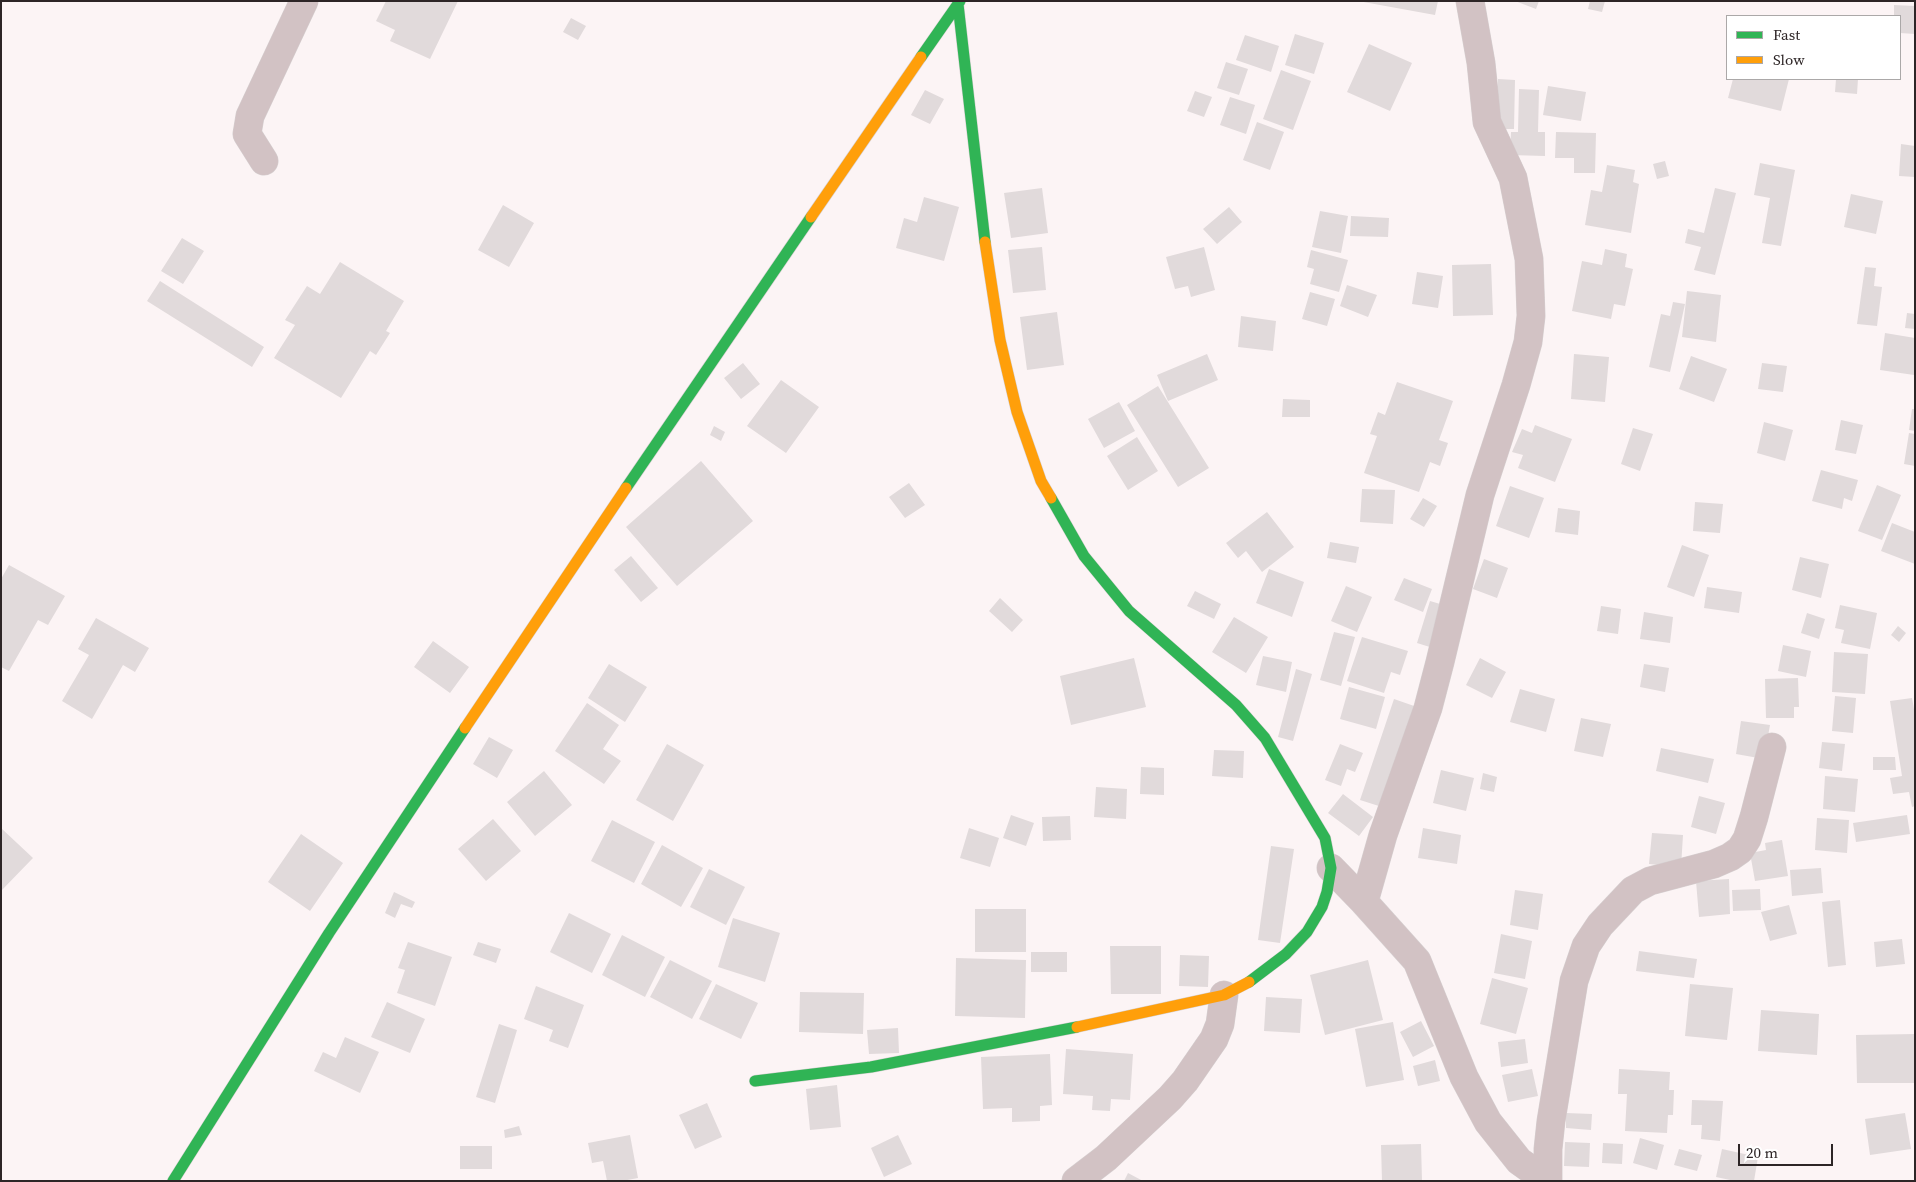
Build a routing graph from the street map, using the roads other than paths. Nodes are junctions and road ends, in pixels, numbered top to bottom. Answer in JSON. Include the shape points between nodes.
{"nodes":[{"id":1,"x":304,"y":1,"type":"edge"},
{"id":2,"x":1470,"y":1,"type":"edge"},
{"id":3,"x":959,"y":3,"type":"edge"},
{"id":4,"x":264,"y":161,"type":"dead end"},
{"id":5,"x":1772,"y":747,"type":"dead end"},
{"id":6,"x":1331,"y":868,"type":"junction"},
{"id":7,"x":1364,"y":902,"type":"junction"},
{"id":8,"x":1224,"y":995,"type":"junction"},
{"id":9,"x":755,"y":1081,"type":"dead end"},
{"id":10,"x":173,"y":1181,"type":"edge"},
{"id":11,"x":1076,"y":1181,"type":"edge"},
{"id":12,"x":1548,"y":1181,"type":"edge"}],
"edges":[{"from":1,"to":4,"type":"street","via":[[250,116],[247,134]]},
{"from":2,"to":7,"type":"street","via":[[1487,122],[1513,178],[1529,259],[1531,316],[1526,350],[1480,495],[1430,699],[1383,835]]},
{"from":3,"to":6,"type":"street","via":[[986,248],[1000,340],[1017,412],[1041,481],[1084,556],[1129,611],[1236,705],[1265,738],[1325,838]]},
{"from":3,"to":10,"type":"street","via":[[573,566],[329,933]]},
{"from":5,"to":12,"type":"street","via":[[1754,817],[1740,850],[1714,864],[1650,881],[1633,890],[1586,946],[1574,981],[1551,1121]]},
{"from":6,"to":7,"type":"street"},
{"from":6,"to":8,"type":"street","via":[[1322,907],[1307,932],[1254,980]]},
{"from":7,"to":12,"type":"street","via":[[1417,961],[1464,1076],[1488,1122],[1519,1161]]},
{"from":8,"to":9,"type":"street","via":[[871,1067]]},
{"from":8,"to":11,"type":"street","via":[[1220,1024],[1214,1039],[1185,1081],[1106,1158]]}]}
